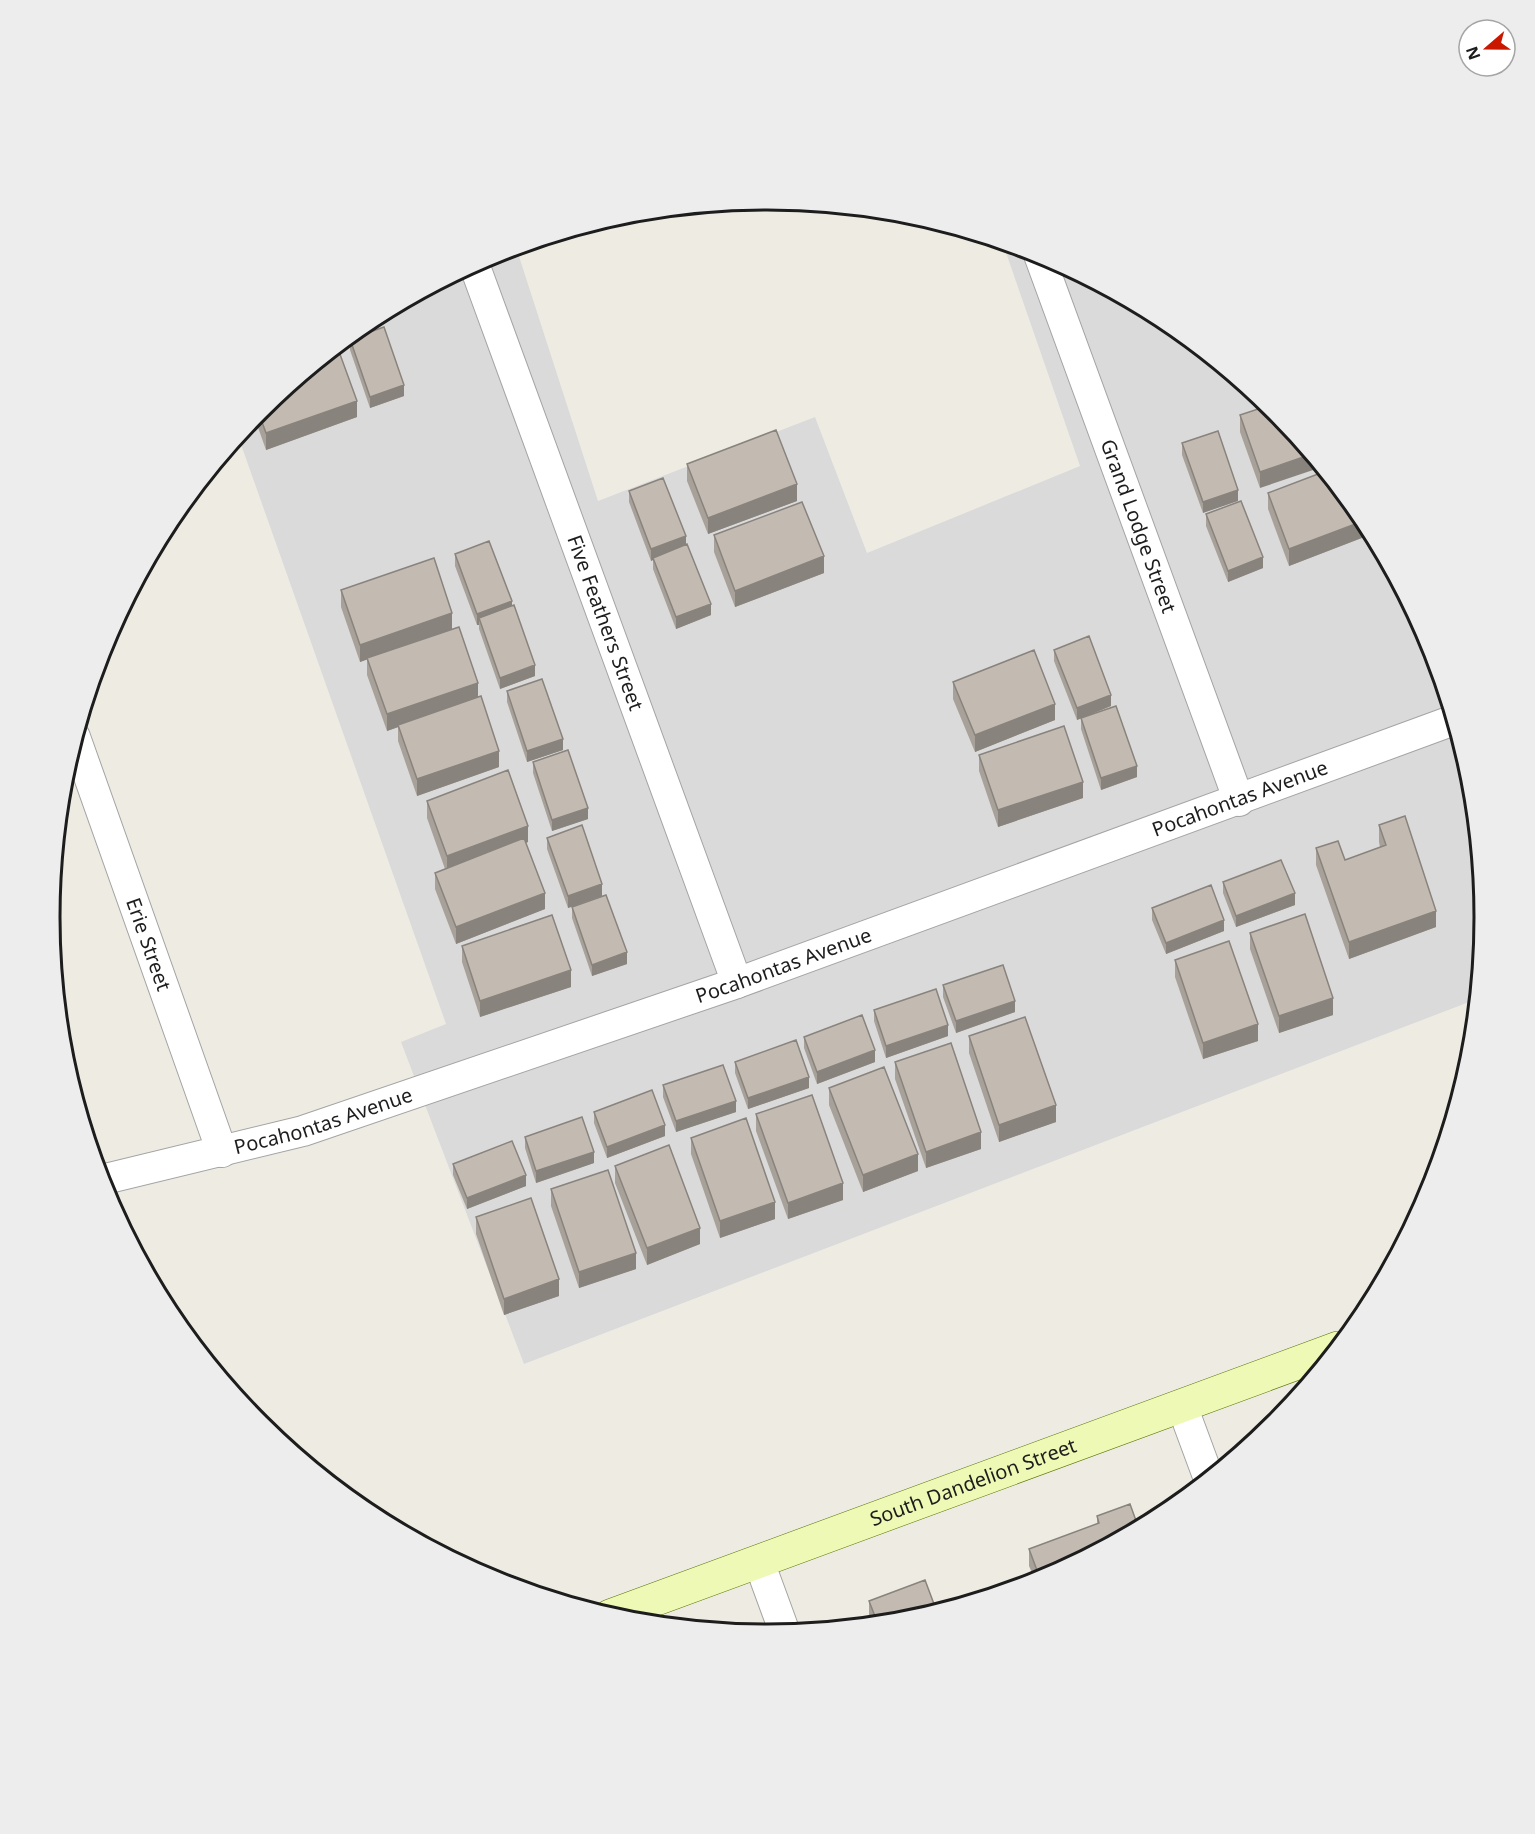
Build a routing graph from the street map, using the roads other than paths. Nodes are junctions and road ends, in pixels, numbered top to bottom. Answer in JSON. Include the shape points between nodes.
{"nodes":[{"id":1,"x":1043,"y":265,"type":"edge"},
{"id":2,"x":477,"y":272,"type":"edge"},
{"id":3,"x":1447,"y":723,"type":"edge"},
{"id":4,"x":80,"y":751,"type":"edge"},
{"id":5,"x":1239,"y":801,"type":"junction"},
{"id":6,"x":737,"y":983,"type":"junction"},
{"id":7,"x":222,"y":1152,"type":"junction"},
{"id":8,"x":110,"y":1178,"type":"edge"},
{"id":9,"x":1325,"y":1353,"type":"edge"},
{"id":10,"x":1182,"y":1406,"type":"junction"},
{"id":11,"x":1206,"y":1471,"type":"edge"},
{"id":12,"x":759,"y":1562,"type":"junction"},
{"id":13,"x":626,"y":1610,"type":"edge"},
{"id":14,"x":781,"y":1624,"type":"edge"}],
"edges":[{"from":1,"to":5,"type":"street","name":"Grand Lodge Street"},
{"from":2,"to":6,"type":"street","name":"Five Feathers Street"},
{"from":3,"to":5,"type":"street","name":"Pocahontas Avenue"},
{"from":4,"to":7,"type":"street","name":"Erie Street"},
{"from":5,"to":6,"type":"street","name":"Pocahontas Avenue"},
{"from":6,"to":7,"type":"street","name":"Pocahontas Avenue","via":[[303,1131]]},
{"from":7,"to":8,"type":"street","name":"Pocahontas Avenue"},
{"from":9,"to":10,"type":"street","name":"South Dandelion Street"},
{"from":10,"to":11,"type":"street"},
{"from":10,"to":12,"type":"street","name":"South Dandelion Street"},
{"from":12,"to":13,"type":"street","name":"South Dandelion Street"},
{"from":12,"to":14,"type":"street"}]}
